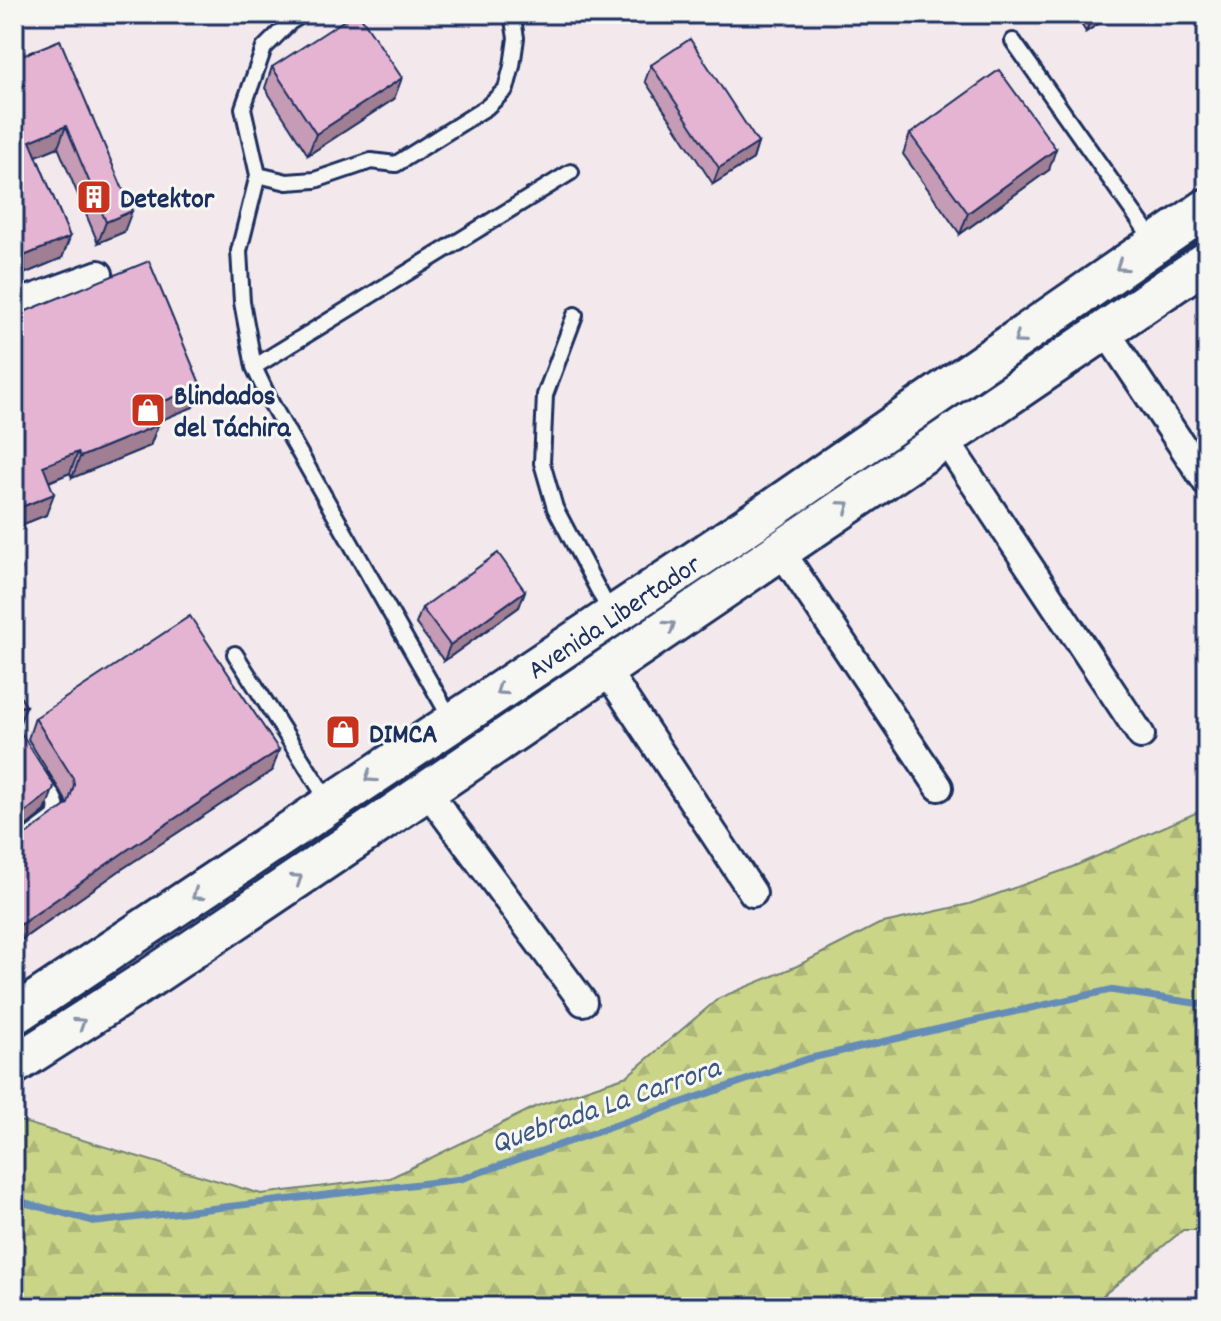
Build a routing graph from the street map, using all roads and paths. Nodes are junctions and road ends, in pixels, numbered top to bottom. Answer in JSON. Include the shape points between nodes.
{"nodes":[{"id":1,"x":303,"y":14,"type":"edge"},
{"id":2,"x":512,"y":14,"type":"edge"},
{"id":3,"x":1013,"y":41,"type":"dead end"},
{"id":4,"x":571,"y":172,"type":"dead end"},
{"id":5,"x":258,"y":175,"type":"junction"},
{"id":6,"x":1207,"y":208,"type":"edge"},
{"id":7,"x":1155,"y":243,"type":"junction"},
{"id":8,"x":1207,"y":261,"type":"edge"},
{"id":9,"x":99,"y":274,"type":"dead end"},
{"id":10,"x":14,"y":305,"type":"edge"},
{"id":11,"x":575,"y":315,"type":"dead end"},
{"id":12,"x":1105,"y":330,"type":"junction"},
{"id":13,"x":254,"y":367,"type":"junction"},
{"id":14,"x":944,"y":438,"type":"junction"},
{"id":15,"x":1207,"y":483,"type":"edge"},
{"id":16,"x":781,"y":551,"type":"junction"},
{"id":17,"x":613,"y":616,"type":"junction"},
{"id":18,"x":235,"y":654,"type":"dead end"},
{"id":19,"x":606,"y":670,"type":"junction"},
{"id":20,"x":453,"y":722,"type":"junction"},
{"id":21,"x":1141,"y":735,"type":"dead end"},
{"id":22,"x":33,"y":767,"type":"edge"},
{"id":23,"x":939,"y":787,"type":"dead end"},
{"id":24,"x":427,"y":791,"type":"junction"},
{"id":25,"x":331,"y":804,"type":"junction"},
{"id":26,"x":14,"y":847,"type":"edge"},
{"id":27,"x":753,"y":893,"type":"dead end"},
{"id":28,"x":583,"y":1002,"type":"dead end"},
{"id":29,"x":14,"y":1015,"type":"edge"},
{"id":30,"x":14,"y":1065,"type":"edge"}],
"edges":[{"from":1,"to":5,"type":"lane","via":[[264,48],[243,108]]},
{"from":2,"to":5,"type":"lane","via":[[516,38],[506,89],[487,107],[396,164],[371,161],[315,180],[287,182]]},
{"from":3,"to":7,"type":"lane"},
{"from":4,"to":13,"type":"lane"},
{"from":5,"to":13,"type":"lane","via":[[239,251]]},
{"from":6,"to":7,"type":"main road","name":"Avenida Libertador"},
{"from":7,"to":17,"type":"main road","name":"Avenida Libertador","one_way":true,"via":[[921,409]]},
{"from":8,"to":12,"type":"main road","name":"Avenida Libertador"},
{"from":9,"to":10,"type":"street"},
{"from":11,"to":17,"type":"lane","via":[[545,395],[542,463],[555,508]]},
{"from":12,"to":14,"type":"main road","name":"Avenida Libertador"},
{"from":12,"to":15,"type":"street"},
{"from":13,"to":20,"type":"lane"},
{"from":16,"to":14,"type":"main road","name":"Avenida Libertador","one_way":true},
{"from":14,"to":21,"type":"street"},
{"from":19,"to":16,"type":"main road","name":"Avenida Libertador","one_way":true},
{"from":16,"to":23,"type":"street"},
{"from":17,"to":20,"type":"main road","name":"Avenida Libertador","one_way":true},
{"from":18,"to":25,"type":"lane"},
{"from":19,"to":24,"type":"main road","name":"Avenida Libertador"},
{"from":19,"to":27,"type":"street"},
{"from":20,"to":25,"type":"main road","name":"Avenida Libertador","one_way":true},
{"from":22,"to":26,"type":"lane","via":[[57,812]]},
{"from":24,"to":28,"type":"street"},
{"from":30,"to":24,"type":"main road","name":"Avenida Libertador","one_way":true},
{"from":25,"to":29,"type":"main road","name":"Avenida Libertador","one_way":true}]}
